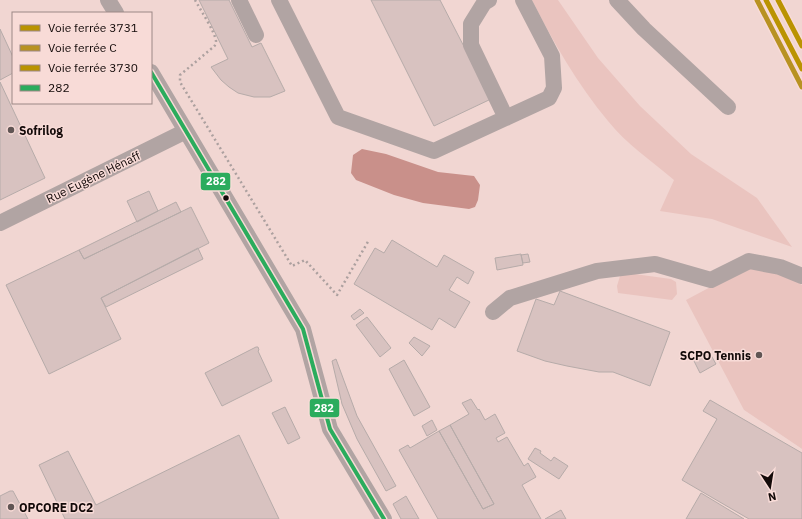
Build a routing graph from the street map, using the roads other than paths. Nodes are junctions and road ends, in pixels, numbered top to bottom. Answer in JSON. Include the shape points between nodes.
{"nodes":[{"id":1,"x":108,"y":0,"type":"edge"},
{"id":2,"x":239,"y":0,"type":"edge"},
{"id":3,"x":279,"y":0,"type":"edge"},
{"id":4,"x":489,"y":0,"type":"edge"},
{"id":5,"x":523,"y":0,"type":"edge"},
{"id":6,"x":617,"y":0,"type":"edge"},
{"id":7,"x":115,"y":12,"type":"edge"},
{"id":8,"x":256,"y":35,"type":"dead end"},
{"id":9,"x":152,"y":74,"type":"edge"},
{"id":10,"x":728,"y":107,"type":"dead end"},
{"id":11,"x":506,"y":118,"type":"junction"},
{"id":12,"x":186,"y":131,"type":"junction"},
{"id":13,"x":0,"y":223,"type":"edge"},
{"id":14,"x":802,"y":276,"type":"edge"},
{"id":15,"x":493,"y":312,"type":"dead end"},
{"id":16,"x":384,"y":519,"type":"edge"}],
"edges":[{"from":1,"to":7,"type":"street"},
{"from":2,"to":8,"type":"street"},
{"from":3,"to":11,"type":"street","via":[[338,117],[434,152]]},
{"from":4,"to":11,"type":"street","via":[[484,3],[471,24],[471,45]]},
{"from":5,"to":11,"type":"street","via":[[552,56],[554,88],[549,98]]},
{"from":6,"to":10,"type":"street","via":[[644,29]]},
{"from":9,"to":12,"type":"street"},
{"from":12,"to":13,"type":"street","name":"Rue Eugène Hénaff"},
{"from":12,"to":16,"type":"street","via":[[303,329],[330,429]]},
{"from":14,"to":15,"type":"street","via":[[780,267],[749,261],[711,280],[655,264],[597,271],[510,298]]}]}
